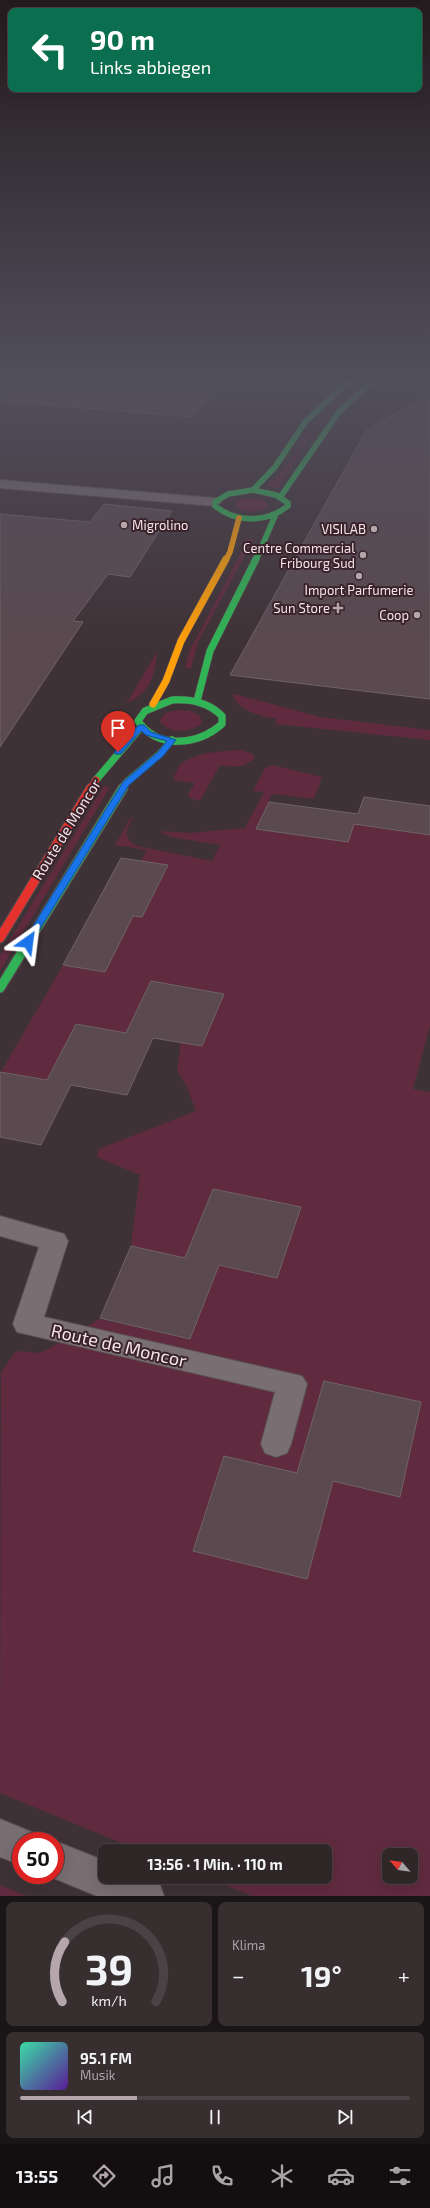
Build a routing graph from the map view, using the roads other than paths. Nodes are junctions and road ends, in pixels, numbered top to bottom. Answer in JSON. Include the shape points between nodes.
{"nodes":[{"id":1,"x":276,"y":465,"type":"edge"},
{"id":2,"x":302,"y":465,"type":"edge"},
{"id":3,"x":0,"y":484,"type":"edge"},
{"id":4,"x":253,"y":490,"type":"junction"},
{"id":5,"x":281,"y":496,"type":"junction"},
{"id":6,"x":215,"y":502,"type":"junction"},
{"id":7,"x":275,"y":516,"type":"junction"},
{"id":8,"x":239,"y":518,"type":"junction"},
{"id":9,"x":197,"y":701,"type":"junction"},
{"id":10,"x":153,"y":704,"type":"junction"},
{"id":11,"x":141,"y":727,"type":"junction"},
{"id":12,"x":172,"y":740,"type":"junction"},
{"id":13,"x":0,"y":938,"type":"edge"},
{"id":14,"x":0,"y":988,"type":"edge"},
{"id":15,"x":0,"y":1226,"type":"edge"},
{"id":16,"x":276,"y":1444,"type":"dead end"},
{"id":17,"x":0,"y":1838,"type":"edge"},
{"id":18,"x":12,"y":1843,"type":"edge"},
{"id":19,"x":64,"y":1864,"type":"edge"},
{"id":20,"x":145,"y":1896,"type":"edge"}],
"edges":[{"from":1,"to":4,"type":"main road"},
{"from":2,"to":5,"type":"main road"},
{"from":3,"to":6,"type":"street"},
{"from":4,"to":5,"type":"main road"},
{"from":4,"to":6,"type":"main road","via":[[229,493]]},
{"from":5,"to":7,"type":"main road","via":[[288,506]]},
{"from":6,"to":8,"type":"main road","via":[[215,506],[222,513]]},
{"from":7,"to":8,"type":"main road"},
{"from":7,"to":9,"type":"main road","via":[[267,538],[209,653],[202,690]]},
{"from":8,"to":10,"type":"main road","via":[[230,552],[181,641],[166,681]]},
{"from":9,"to":10,"type":"main road","via":[[172,700]]},
{"from":9,"to":12,"type":"main road","via":[[210,705],[219,712],[222,720],[219,728],[201,738]]},
{"from":10,"to":11,"type":"main road","via":[[140,715]]},
{"from":11,"to":12,"type":"main road","via":[[148,733]]},
{"from":11,"to":13,"type":"main road","name":"Route de Moncor","via":[[96,779]]},
{"from":12,"to":14,"type":"main road","name":"Route de Moncor","via":[[126,784]]},
{"from":15,"to":16,"type":"street","name":"Route de Moncor","via":[[54,1241],[27,1324],[292,1384]]},
{"from":17,"to":18,"type":"street"},
{"from":19,"to":20,"type":"street"}]}
